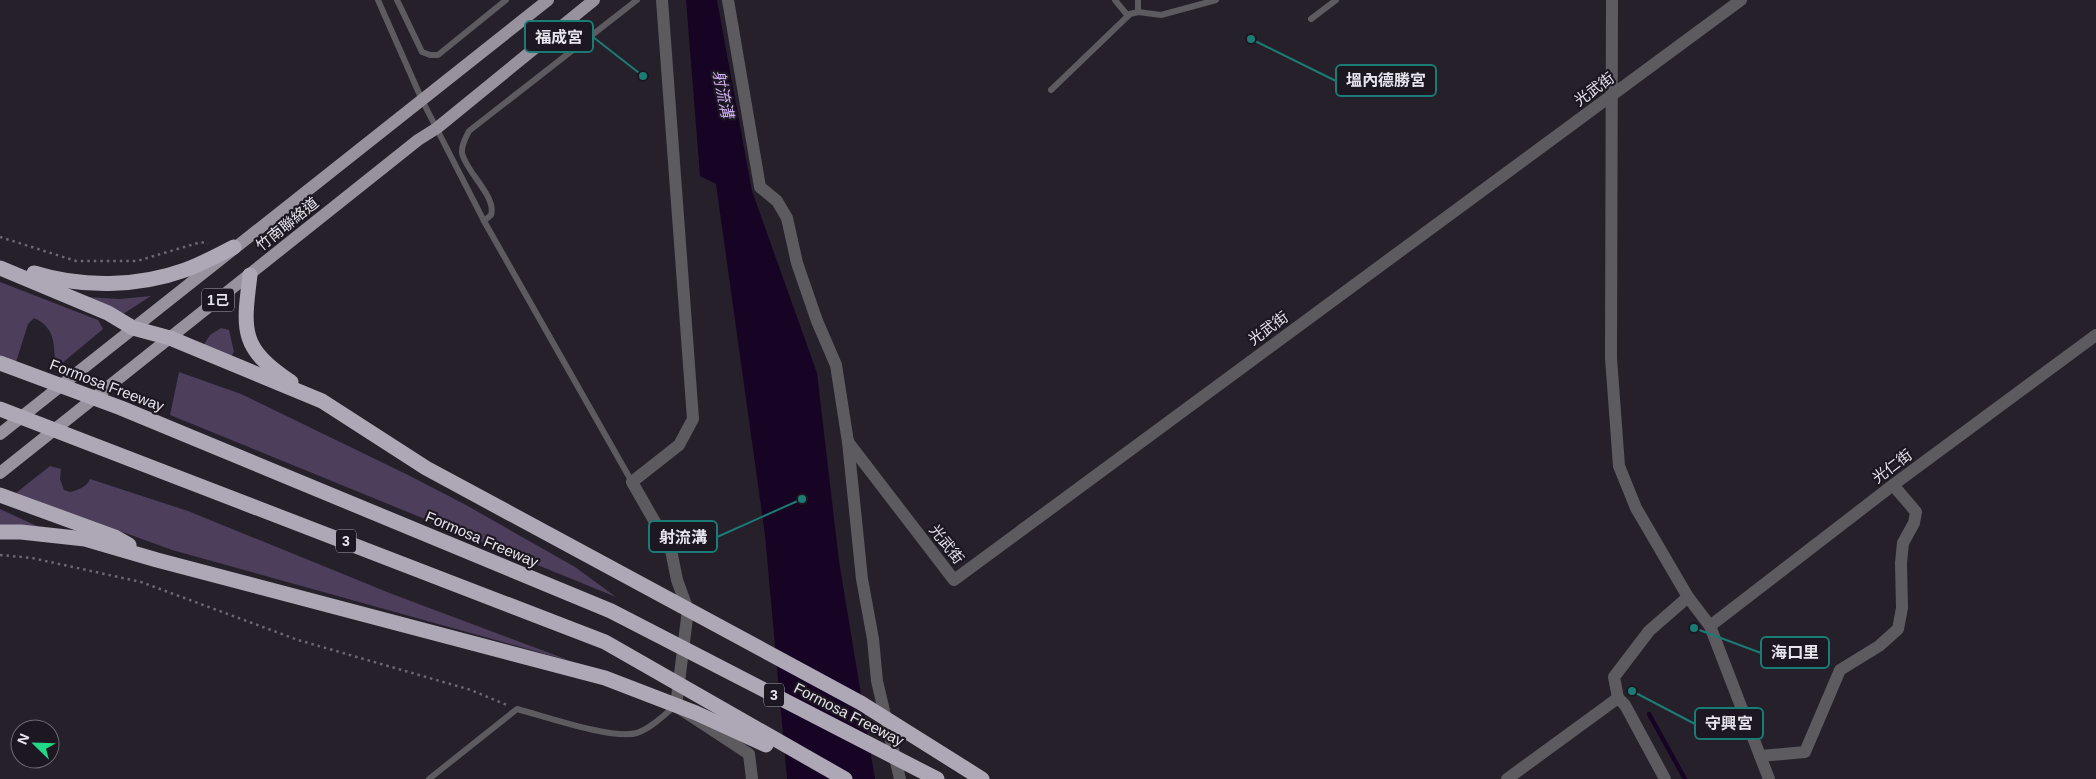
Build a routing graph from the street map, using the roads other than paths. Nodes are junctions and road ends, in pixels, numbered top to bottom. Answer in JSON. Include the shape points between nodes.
{"nodes":[{"id":1,"x":398,"y":0,"type":"edge"},
{"id":2,"x":506,"y":0,"type":"edge"},
{"id":3,"x":548,"y":0,"type":"edge"},
{"id":4,"x":594,"y":0,"type":"edge"},
{"id":5,"x":637,"y":0,"type":"edge"},
{"id":6,"x":662,"y":0,"type":"edge"},
{"id":7,"x":728,"y":0,"type":"edge"},
{"id":8,"x":1115,"y":0,"type":"edge"},
{"id":9,"x":1138,"y":0,"type":"edge"},
{"id":10,"x":1216,"y":0,"type":"edge"},
{"id":11,"x":1336,"y":0,"type":"edge"},
{"id":12,"x":1612,"y":0,"type":"edge"},
{"id":13,"x":1741,"y":0,"type":"edge"},
{"id":14,"x":381,"y":1,"type":"edge"},
{"id":15,"x":1138,"y":12,"type":"junction"},
{"id":16,"x":1128,"y":16,"type":"junction"},
{"id":17,"x":1311,"y":19,"type":"dead end"},
{"id":18,"x":1051,"y":90,"type":"dead end"},
{"id":19,"x":1613,"y":95,"type":"junction"},
{"id":20,"x":422,"y":100,"type":"junction"},
{"id":21,"x":437,"y":128,"type":"junction"},
{"id":22,"x":484,"y":221,"type":"junction"},
{"id":23,"x":234,"y":247,"type":"junction"},
{"id":24,"x":3,"y":269,"type":"edge"},
{"id":25,"x":250,"y":274,"type":"junction"},
{"id":26,"x":133,"y":328,"type":"junction"},
{"id":27,"x":2096,"y":335,"type":"edge"},
{"id":28,"x":170,"y":338,"type":"junction"},
{"id":29,"x":0,"y":363,"type":"edge"},
{"id":30,"x":322,"y":401,"type":"junction"},
{"id":31,"x":0,"y":409,"type":"edge"},
{"id":32,"x":0,"y":434,"type":"edge"},
{"id":33,"x":848,"y":442,"type":"junction"},
{"id":34,"x":0,"y":473,"type":"edge"},
{"id":35,"x":632,"y":482,"type":"junction"},
{"id":36,"x":1894,"y":485,"type":"junction"},
{"id":37,"x":0,"y":495,"type":"edge"},
{"id":38,"x":0,"y":532,"type":"edge"},
{"id":39,"x":157,"y":560,"type":"junction"},
{"id":40,"x":1688,"y":597,"type":"junction"},
{"id":41,"x":1710,"y":626,"type":"junction"},
{"id":42,"x":1618,"y":698,"type":"junction"},
{"id":43,"x":676,"y":706,"type":"junction"},
{"id":44,"x":1760,"y":756,"type":"junction"},
{"id":45,"x":429,"y":779,"type":"edge"},
{"id":46,"x":752,"y":779,"type":"edge"},
{"id":47,"x":837,"y":779,"type":"edge"},
{"id":48,"x":845,"y":779,"type":"edge"},
{"id":49,"x":900,"y":779,"type":"edge"},
{"id":50,"x":937,"y":779,"type":"edge"},
{"id":51,"x":982,"y":779,"type":"edge"},
{"id":52,"x":1507,"y":779,"type":"edge"},
{"id":53,"x":1665,"y":779,"type":"edge"},
{"id":54,"x":1769,"y":779,"type":"edge"}],
"edges":[{"from":1,"to":2,"type":"lane","via":[[422,52],[430,55],[438,55]]},
{"from":3,"to":20,"type":"main road","name":"竹南聯絡道","number":"1己"},
{"from":4,"to":21,"type":"main road","name":"竹南聯絡道","number":"1己"},
{"from":5,"to":22,"type":"lane","via":[[469,130],[462,152],[491,202],[491,215]]},
{"from":6,"to":35,"type":"street","via":[[693,419],[680,445]]},
{"from":7,"to":33,"type":"street","via":[[760,187],[777,201],[787,218],[797,263],[836,365]]},
{"from":8,"to":16,"type":"lane"},
{"from":9,"to":15,"type":"lane"},
{"from":10,"to":15,"type":"lane","via":[[1161,15]]},
{"from":11,"to":17,"type":"lane"},
{"from":12,"to":19,"type":"street"},
{"from":13,"to":19,"type":"street","name":"光武街"},
{"from":14,"to":20,"type":"lane"},
{"from":15,"to":16,"type":"lane"},
{"from":16,"to":18,"type":"lane"},
{"from":19,"to":33,"type":"street","name":"光武街","via":[[954,580]]},
{"from":19,"to":40,"type":"street","via":[[1611,358],[1619,466],[1636,508]]},
{"from":20,"to":21,"type":"lane"},
{"from":20,"to":23,"type":"main road","name":"竹南聯絡道","number":"1己"},
{"from":21,"to":22,"type":"lane"},
{"from":21,"to":25,"type":"main road","name":"竹南聯絡道","number":"1己"},
{"from":22,"to":35,"type":"lane"},
{"from":23,"to":24,"type":"highway","via":[[186,270],[145,282],[89,283]]},
{"from":23,"to":26,"type":"main road","name":"竹南聯絡道","number":"1己"},
{"from":24,"to":26,"type":"highway","via":[[108,313]]},
{"from":25,"to":28,"type":"main road","name":"竹南聯絡道","number":"1己"},
{"from":25,"to":30,"type":"highway","via":[[245,314],[246,332],[253,349],[270,367]]},
{"from":26,"to":28,"type":"highway"},
{"from":26,"to":32,"type":"main road","name":"竹南聯絡道","number":"1己"},
{"from":27,"to":36,"type":"street","name":"光仁街"},
{"from":28,"to":30,"type":"highway"},
{"from":28,"to":34,"type":"main road","name":"竹南聯絡道","number":"1己"},
{"from":29,"to":50,"type":"highway","name":"Formosa Freeway","number":"3","via":[[121,408],[611,611]]},
{"from":30,"to":51,"type":"highway","via":[[426,468],[861,703]]},
{"from":31,"to":48,"type":"highway","number":"3","via":[[605,642]]},
{"from":33,"to":49,"type":"street","via":[[862,579],[877,681]]},
{"from":35,"to":43,"type":"street","via":[[671,550],[688,610]]},
{"from":36,"to":41,"type":"street","name":"光仁街"},
{"from":36,"to":44,"type":"street","via":[[1916,512],[1903,543],[1902,608],[1898,629],[1879,646],[1840,670],[1804,752]]},
{"from":37,"to":39,"type":"highway","via":[[115,537]]},
{"from":38,"to":39,"type":"highway","via":[[85,539]]},
{"from":39,"to":47,"type":"highway","via":[[604,678],[705,717]]},
{"from":40,"to":41,"type":"street"},
{"from":40,"to":42,"type":"street","via":[[1649,631],[1614,677]]},
{"from":41,"to":44,"type":"street"},
{"from":42,"to":52,"type":"street"},
{"from":42,"to":53,"type":"street","via":[[1625,705]]},
{"from":43,"to":45,"type":"lane","via":[[637,733],[615,735],[517,709]]},
{"from":43,"to":46,"type":"street","via":[[749,754]]},
{"from":44,"to":54,"type":"street"}]}
